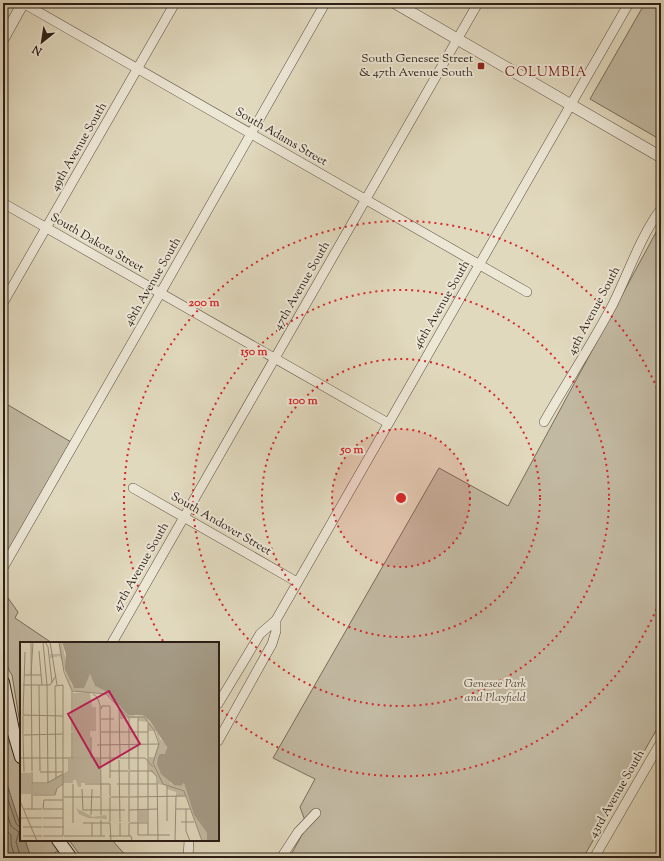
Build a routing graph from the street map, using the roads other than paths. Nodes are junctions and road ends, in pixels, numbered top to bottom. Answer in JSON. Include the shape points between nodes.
{"nodes":[{"id":1,"x":23,"y":3,"type":"edge"},
{"id":2,"x":175,"y":3,"type":"edge"},
{"id":3,"x":394,"y":3,"type":"edge"},
{"id":4,"x":478,"y":3,"type":"edge"},
{"id":5,"x":629,"y":3,"type":"edge"},
{"id":6,"x":323,"y":7,"type":"dead end"},
{"id":7,"x":3,"y":39,"type":"edge"},
{"id":8,"x":458,"y":39,"type":"junction"},
{"id":9,"x":137,"y":69,"type":"junction"},
{"id":10,"x":572,"y":104,"type":"junction"},
{"id":11,"x":251,"y":134,"type":"junction"},
{"id":12,"x":661,"y":157,"type":"edge"},
{"id":13,"x":365,"y":200,"type":"junction"},
{"id":14,"x":3,"y":202,"type":"edge"},
{"id":15,"x":661,"y":209,"type":"edge"},
{"id":16,"x":47,"y":228,"type":"junction"},
{"id":17,"x":479,"y":265,"type":"junction"},
{"id":18,"x":527,"y":292,"type":"dead end"},
{"id":19,"x":160,"y":293,"type":"junction"},
{"id":20,"x":3,"y":303,"type":"edge"},
{"id":21,"x":275,"y":358,"type":"junction"},
{"id":22,"x":544,"y":422,"type":"dead end"},
{"id":23,"x":388,"y":423,"type":"junction"},
{"id":24,"x":133,"y":488,"type":"dead end"},
{"id":25,"x":184,"y":517,"type":"junction"},
{"id":26,"x":3,"y":568,"type":"edge"},
{"id":27,"x":297,"y":582,"type":"junction"},
{"id":28,"x":276,"y":620,"type":"junction"},
{"id":29,"x":113,"y":642,"type":"edge"},
{"id":30,"x":3,"y":682,"type":"edge"},
{"id":31,"x":219,"y":702,"type":"edge"},
{"id":32,"x":219,"y":739,"type":"edge"},
{"id":33,"x":661,"y":742,"type":"edge"},
{"id":34,"x":20,"y":754,"type":"edge"},
{"id":35,"x":316,"y":813,"type":"dead end"},
{"id":36,"x":59,"y":841,"type":"edge"},
{"id":37,"x":189,"y":841,"type":"edge"},
{"id":38,"x":71,"y":858,"type":"edge"},
{"id":39,"x":188,"y":858,"type":"edge"},
{"id":40,"x":281,"y":858,"type":"edge"},
{"id":41,"x":594,"y":858,"type":"edge"}],
"edges":[{"from":1,"to":7,"type":"street"},
{"from":1,"to":9,"type":"street","name":"South Adams Street"},
{"from":2,"to":9,"type":"street","name":"49th Avenue South"},
{"from":3,"to":8,"type":"street"},
{"from":4,"to":8,"type":"street","name":"47th Avenue South"},
{"from":5,"to":10,"type":"street","name":"46th Avenue South"},
{"from":6,"to":11,"type":"street","name":"48th Avenue South"},
{"from":8,"to":10,"type":"street"},
{"from":8,"to":13,"type":"street","name":"47th Avenue South"},
{"from":9,"to":11,"type":"street","name":"South Adams Street"},
{"from":9,"to":16,"type":"street","name":"49th Avenue South"},
{"from":10,"to":12,"type":"street"},
{"from":10,"to":17,"type":"street","name":"46th Avenue South"},
{"from":11,"to":13,"type":"street","name":"South Adams Street"},
{"from":11,"to":19,"type":"street","name":"48th Avenue South"},
{"from":13,"to":17,"type":"street","name":"South Adams Street"},
{"from":13,"to":21,"type":"street","name":"47th Avenue South"},
{"from":14,"to":16,"type":"street","name":"South Dakota Street"},
{"from":15,"to":22,"type":"street","name":"45th Avenue South","via":[[602,324]]},
{"from":16,"to":19,"type":"street","name":"South Dakota Street"},
{"from":16,"to":20,"type":"street","name":"49th Avenue South"},
{"from":17,"to":18,"type":"street","name":"South Adams Street"},
{"from":17,"to":23,"type":"street","name":"46th Avenue South"},
{"from":19,"to":21,"type":"street","name":"South Dakota Street"},
{"from":19,"to":26,"type":"street","name":"48th Avenue South"},
{"from":21,"to":23,"type":"street","name":"South Dakota Street"},
{"from":21,"to":25,"type":"street","name":"47th Avenue South"},
{"from":23,"to":27,"type":"street","name":"46th Avenue South"},
{"from":24,"to":25,"type":"street","name":"South Andover Street"},
{"from":25,"to":27,"type":"street","name":"South Andover Street"},
{"from":25,"to":29,"type":"street","name":"47th Avenue South"},
{"from":27,"to":28,"type":"street","name":"46th Avenue South"},
{"from":28,"to":31,"type":"street","name":"46th Avenue South","via":[[260,634]]},
{"from":28,"to":32,"type":"street","name":"46th Avenue South","via":[[272,644]]},
{"from":30,"to":34,"type":"main road"},
{"from":33,"to":41,"type":"street","name":"43rd Avenue South"},
{"from":35,"to":40,"type":"street","via":[[298,832]]},
{"from":36,"to":38,"type":"main road"},
{"from":37,"to":39,"type":"street"}]}
